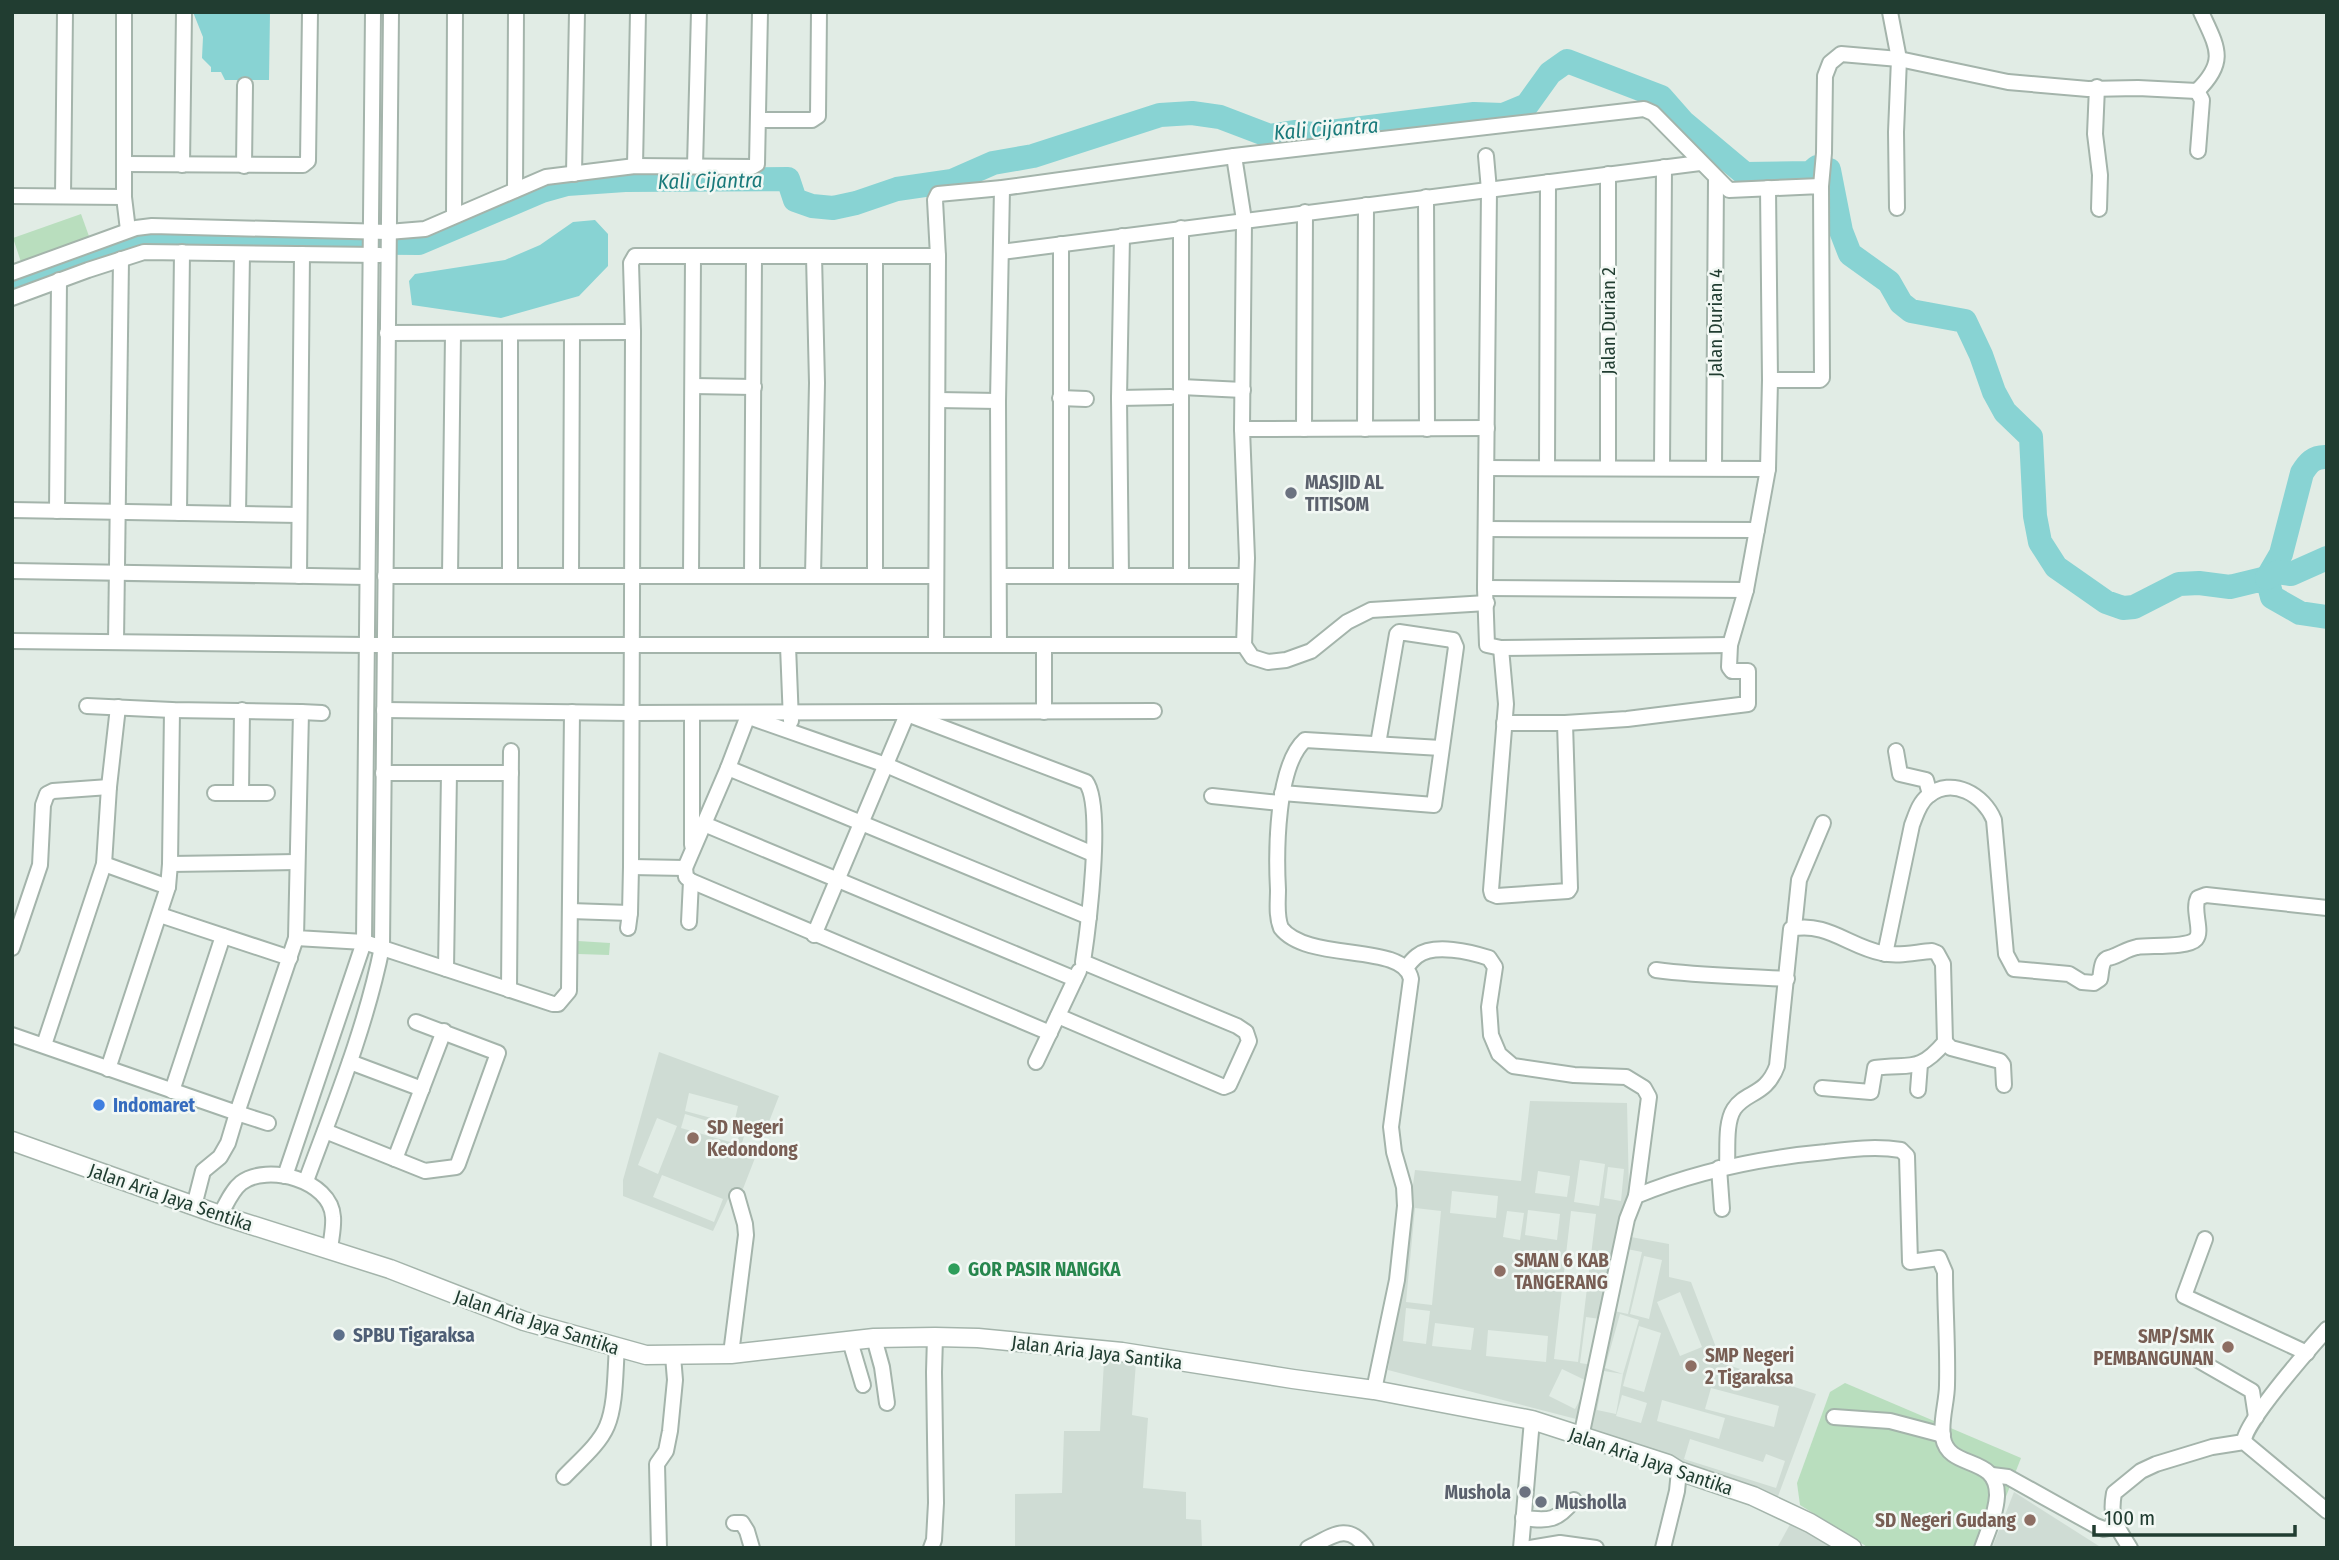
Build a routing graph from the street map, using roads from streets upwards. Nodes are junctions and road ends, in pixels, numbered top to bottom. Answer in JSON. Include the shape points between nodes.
{"nodes":[{"id":1,"x":65,"y":12,"type":"edge"},
{"id":2,"x":124,"y":12,"type":"edge"},
{"id":3,"x":184,"y":12,"type":"edge"},
{"id":4,"x":310,"y":12,"type":"edge"},
{"id":5,"x":373,"y":12,"type":"edge"},
{"id":6,"x":391,"y":12,"type":"edge"},
{"id":7,"x":455,"y":12,"type":"edge"},
{"id":8,"x":516,"y":12,"type":"edge"},
{"id":9,"x":577,"y":12,"type":"edge"},
{"id":10,"x":638,"y":12,"type":"edge"},
{"id":11,"x":699,"y":12,"type":"edge"},
{"id":12,"x":760,"y":12,"type":"edge"},
{"id":13,"x":820,"y":12,"type":"edge"},
{"id":14,"x":1890,"y":12,"type":"edge"},
{"id":15,"x":2202,"y":12,"type":"edge"},
{"id":16,"x":1899,"y":59,"type":"junction"},
{"id":17,"x":245,"y":85,"type":"dead end"},
{"id":18,"x":2097,"y":88,"type":"junction"},
{"id":19,"x":2197,"y":90,"type":"junction"},
{"id":20,"x":758,"y":120,"type":"junction"},
{"id":21,"x":2198,"y":151,"type":"dead end"},
{"id":22,"x":1234,"y":156,"type":"junction"},
{"id":23,"x":1486,"y":156,"type":"dead end"},
{"id":24,"x":1700,"y":163,"type":"junction"},
{"id":25,"x":125,"y":164,"type":"junction"},
{"id":26,"x":182,"y":165,"type":"junction"},
{"id":27,"x":244,"y":166,"type":"junction"},
{"id":28,"x":635,"y":166,"type":"junction"},
{"id":29,"x":695,"y":166,"type":"junction"},
{"id":30,"x":1664,"y":167,"type":"junction"},
{"id":31,"x":574,"y":173,"type":"junction"},
{"id":32,"x":1608,"y":174,"type":"junction"},
{"id":33,"x":1716,"y":178,"type":"junction"},
{"id":34,"x":1548,"y":182,"type":"junction"},
{"id":35,"x":1821,"y":182,"type":"junction"},
{"id":36,"x":1002,"y":188,"type":"junction"},
{"id":37,"x":1768,"y":188,"type":"junction"},
{"id":38,"x":514,"y":190,"type":"junction"},
{"id":39,"x":1489,"y":190,"type":"junction"},
{"id":40,"x":12,"y":196,"type":"edge"},
{"id":41,"x":63,"y":196,"type":"junction"},
{"id":42,"x":124,"y":197,"type":"junction"},
{"id":43,"x":1426,"y":197,"type":"junction"},
{"id":44,"x":1366,"y":205,"type":"junction"},
{"id":45,"x":1897,"y":208,"type":"dead end"},
{"id":46,"x":2099,"y":209,"type":"dead end"},
{"id":47,"x":1305,"y":212,"type":"junction"},
{"id":48,"x":454,"y":215,"type":"junction"},
{"id":49,"x":1244,"y":220,"type":"junction"},
{"id":50,"x":1181,"y":228,"type":"junction"},
{"id":51,"x":128,"y":230,"type":"junction"},
{"id":52,"x":371,"y":232,"type":"junction"},
{"id":53,"x":1122,"y":236,"type":"junction"},
{"id":54,"x":388,"y":244,"type":"junction"},
{"id":55,"x":1061,"y":244,"type":"junction"},
{"id":56,"x":1001,"y":252,"type":"junction"},
{"id":57,"x":182,"y":253,"type":"junction"},
{"id":58,"x":242,"y":254,"type":"junction"},
{"id":59,"x":302,"y":254,"type":"junction"},
{"id":60,"x":371,"y":254,"type":"junction"},
{"id":61,"x":693,"y":256,"type":"junction"},
{"id":62,"x":754,"y":256,"type":"junction"},
{"id":63,"x":814,"y":256,"type":"junction"},
{"id":64,"x":875,"y":256,"type":"junction"},
{"id":65,"x":938,"y":256,"type":"junction"},
{"id":66,"x":121,"y":259,"type":"junction"},
{"id":67,"x":12,"y":274,"type":"edge"},
{"id":68,"x":59,"y":280,"type":"junction"},
{"id":69,"x":12,"y":298,"type":"edge"},
{"id":70,"x":572,"y":332,"type":"junction"},
{"id":71,"x":633,"y":332,"type":"junction"},
{"id":72,"x":387,"y":333,"type":"junction"},
{"id":73,"x":453,"y":333,"type":"junction"},
{"id":74,"x":510,"y":333,"type":"junction"},
{"id":75,"x":1770,"y":380,"type":"junction"},
{"id":76,"x":693,"y":386,"type":"junction"},
{"id":77,"x":754,"y":387,"type":"junction"},
{"id":78,"x":1243,"y":390,"type":"junction"},
{"id":79,"x":1176,"y":392,"type":"junction"},
{"id":80,"x":1060,"y":398,"type":"junction"},
{"id":81,"x":1086,"y":398,"type":"dead end"},
{"id":82,"x":1119,"y":398,"type":"junction"},
{"id":83,"x":938,"y":400,"type":"junction"},
{"id":84,"x":998,"y":401,"type":"junction"},
{"id":85,"x":1487,"y":428,"type":"junction"},
{"id":86,"x":1242,"y":429,"type":"junction"},
{"id":87,"x":1304,"y":429,"type":"junction"},
{"id":88,"x":1365,"y":429,"type":"junction"},
{"id":89,"x":1427,"y":429,"type":"junction"},
{"id":90,"x":1487,"y":468,"type":"junction"},
{"id":91,"x":1547,"y":468,"type":"junction"},
{"id":92,"x":1608,"y":468,"type":"junction"},
{"id":93,"x":1662,"y":468,"type":"junction"},
{"id":94,"x":1714,"y":468,"type":"junction"},
{"id":95,"x":1768,"y":468,"type":"junction"},
{"id":96,"x":12,"y":510,"type":"edge"},
{"id":97,"x":57,"y":511,"type":"junction"},
{"id":98,"x":118,"y":512,"type":"junction"},
{"id":99,"x":179,"y":513,"type":"junction"},
{"id":100,"x":238,"y":514,"type":"junction"},
{"id":101,"x":299,"y":515,"type":"junction"},
{"id":102,"x":1486,"y":529,"type":"junction"},
{"id":103,"x":1757,"y":530,"type":"junction"},
{"id":104,"x":12,"y":571,"type":"edge"},
{"id":105,"x":117,"y":573,"type":"junction"},
{"id":106,"x":299,"y":576,"type":"junction"},
{"id":107,"x":385,"y":576,"type":"junction"},
{"id":108,"x":450,"y":576,"type":"junction"},
{"id":109,"x":510,"y":576,"type":"junction"},
{"id":110,"x":570,"y":576,"type":"junction"},
{"id":111,"x":632,"y":576,"type":"junction"},
{"id":112,"x":691,"y":576,"type":"junction"},
{"id":113,"x":752,"y":576,"type":"junction"},
{"id":114,"x":813,"y":576,"type":"junction"},
{"id":115,"x":875,"y":576,"type":"junction"},
{"id":116,"x":936,"y":576,"type":"junction"},
{"id":117,"x":1000,"y":576,"type":"junction"},
{"id":118,"x":1061,"y":576,"type":"junction"},
{"id":119,"x":1121,"y":576,"type":"junction"},
{"id":120,"x":1181,"y":576,"type":"junction"},
{"id":121,"x":1246,"y":576,"type":"junction"},
{"id":122,"x":367,"y":577,"type":"junction"},
{"id":123,"x":1485,"y":588,"type":"junction"},
{"id":124,"x":1746,"y":590,"type":"junction"},
{"id":125,"x":1486,"y":603,"type":"junction"},
{"id":126,"x":12,"y":641,"type":"edge"},
{"id":127,"x":116,"y":642,"type":"junction"},
{"id":128,"x":366,"y":645,"type":"junction"},
{"id":129,"x":384,"y":645,"type":"junction"},
{"id":130,"x":936,"y":645,"type":"junction"},
{"id":131,"x":999,"y":645,"type":"junction"},
{"id":132,"x":1044,"y":645,"type":"junction"},
{"id":133,"x":1244,"y":645,"type":"junction"},
{"id":134,"x":1730,"y":645,"type":"junction"},
{"id":135,"x":631,"y":646,"type":"junction"},
{"id":136,"x":788,"y":646,"type":"junction"},
{"id":137,"x":1501,"y":648,"type":"junction"},
{"id":138,"x":87,"y":706,"type":"dead end"},
{"id":139,"x":118,"y":706,"type":"junction"},
{"id":140,"x":172,"y":710,"type":"junction"},
{"id":141,"x":242,"y":710,"type":"junction"},
{"id":142,"x":384,"y":710,"type":"junction"},
{"id":143,"x":1154,"y":711,"type":"dead end"},
{"id":144,"x":301,"y":712,"type":"junction"},
{"id":145,"x":572,"y":712,"type":"junction"},
{"id":146,"x":1044,"y":712,"type":"junction"},
{"id":147,"x":322,"y":713,"type":"dead end"},
{"id":148,"x":631,"y":713,"type":"junction"},
{"id":149,"x":692,"y":713,"type":"junction"},
{"id":150,"x":792,"y":713,"type":"junction"},
{"id":151,"x":908,"y":713,"type":"junction"},
{"id":152,"x":749,"y":715,"type":"junction"},
{"id":153,"x":1504,"y":723,"type":"junction"},
{"id":154,"x":1565,"y":723,"type":"junction"},
{"id":155,"x":790,"y":731,"type":"junction"},
{"id":156,"x":1378,"y":744,"type":"junction"},
{"id":157,"x":1441,"y":748,"type":"junction"},
{"id":158,"x":511,"y":751,"type":"dead end"},
{"id":159,"x":1896,"y":751,"type":"dead end"},
{"id":160,"x":886,"y":765,"type":"junction"},
{"id":161,"x":729,"y":768,"type":"junction"},
{"id":162,"x":449,"y":773,"type":"junction"},
{"id":163,"x":511,"y":773,"type":"junction"},
{"id":164,"x":383,"y":774,"type":"junction"},
{"id":165,"x":109,"y":788,"type":"junction"},
{"id":166,"x":215,"y":793,"type":"dead end"},
{"id":167,"x":241,"y":793,"type":"junction"},
{"id":168,"x":267,"y":793,"type":"dead end"},
{"id":169,"x":1930,"y":794,"type":"junction"},
{"id":170,"x":1212,"y":796,"type":"dead end"},
{"id":171,"x":1281,"y":798,"type":"junction"},
{"id":172,"x":1823,"y":823,"type":"dead end"},
{"id":173,"x":704,"y":824,"type":"junction"},
{"id":174,"x":861,"y":824,"type":"junction"},
{"id":175,"x":692,"y":853,"type":"junction"},
{"id":176,"x":1093,"y":854,"type":"junction"},
{"id":177,"x":296,"y":862,"type":"junction"},
{"id":178,"x":104,"y":864,"type":"junction"},
{"id":179,"x":170,"y":864,"type":"junction"},
{"id":180,"x":631,"y":867,"type":"junction"},
{"id":181,"x":688,"y":874,"type":"junction"},
{"id":182,"x":838,"y":880,"type":"junction"},
{"id":183,"x":168,"y":887,"type":"junction"},
{"id":184,"x":2327,"y":908,"type":"edge"},
{"id":185,"x":570,"y":911,"type":"junction"},
{"id":186,"x":630,"y":912,"type":"junction"},
{"id":187,"x":160,"y":915,"type":"junction"},
{"id":188,"x":1089,"y":917,"type":"junction"},
{"id":189,"x":689,"y":922,"type":"dead end"},
{"id":190,"x":628,"y":928,"type":"dead end"},
{"id":191,"x":1794,"y":928,"type":"junction"},
{"id":192,"x":814,"y":935,"type":"junction"},
{"id":193,"x":223,"y":936,"type":"junction"},
{"id":194,"x":296,"y":938,"type":"junction"},
{"id":195,"x":364,"y":942,"type":"junction"},
{"id":196,"x":382,"y":947,"type":"junction"},
{"id":197,"x":12,"y":948,"type":"edge"},
{"id":198,"x":1885,"y":954,"type":"junction"},
{"id":199,"x":290,"y":958,"type":"junction"},
{"id":200,"x":1083,"y":962,"type":"junction"},
{"id":201,"x":446,"y":968,"type":"junction"},
{"id":202,"x":1406,"y":968,"type":"junction"},
{"id":203,"x":1656,"y":970,"type":"dead end"},
{"id":204,"x":1075,"y":979,"type":"junction"},
{"id":205,"x":1787,"y":979,"type":"junction"},
{"id":206,"x":509,"y":990,"type":"junction"},
{"id":207,"x":1058,"y":1016,"type":"junction"},
{"id":208,"x":416,"y":1022,"type":"dead end"},
{"id":209,"x":444,"y":1031,"type":"junction"},
{"id":210,"x":1050,"y":1033,"type":"junction"},
{"id":211,"x":12,"y":1035,"type":"edge"},
{"id":212,"x":1945,"y":1042,"type":"junction"},
{"id":213,"x":44,"y":1045,"type":"junction"},
{"id":214,"x":350,"y":1062,"type":"junction"},
{"id":215,"x":1036,"y":1062,"type":"dead end"},
{"id":216,"x":1920,"y":1064,"type":"junction"},
{"id":217,"x":108,"y":1069,"type":"junction"},
{"id":218,"x":2004,"y":1085,"type":"dead end"},
{"id":219,"x":1822,"y":1088,"type":"dead end"},
{"id":220,"x":422,"y":1089,"type":"junction"},
{"id":221,"x":1918,"y":1090,"type":"dead end"},
{"id":222,"x":172,"y":1091,"type":"junction"},
{"id":223,"x":237,"y":1113,"type":"junction"},
{"id":224,"x":268,"y":1123,"type":"dead end"},
{"id":225,"x":325,"y":1131,"type":"junction"},
{"id":226,"x":12,"y":1141,"type":"edge"},
{"id":227,"x":395,"y":1159,"type":"junction"},
{"id":228,"x":1723,"y":1167,"type":"junction"},
{"id":229,"x":285,"y":1176,"type":"junction"},
{"id":230,"x":306,"y":1181,"type":"junction"},
{"id":231,"x":737,"y":1196,"type":"dead end"},
{"id":232,"x":1636,"y":1196,"type":"junction"},
{"id":233,"x":194,"y":1206,"type":"junction"},
{"id":234,"x":1722,"y":1209,"type":"dead end"},
{"id":235,"x":220,"y":1215,"type":"junction"},
{"id":236,"x":2205,"y":1239,"type":"dead end"},
{"id":237,"x":330,"y":1250,"type":"junction"},
{"id":238,"x":2327,"y":1329,"type":"edge"},
{"id":239,"x":935,"y":1337,"type":"junction"},
{"id":240,"x":874,"y":1338,"type":"junction"},
{"id":241,"x":849,"y":1341,"type":"junction"},
{"id":242,"x":617,"y":1348,"type":"junction"},
{"id":243,"x":2307,"y":1353,"type":"junction"},
{"id":244,"x":731,"y":1354,"type":"junction"},
{"id":245,"x":673,"y":1356,"type":"junction"},
{"id":246,"x":2198,"y":1360,"type":"dead end"},
{"id":247,"x":863,"y":1385,"type":"dead end"},
{"id":248,"x":1374,"y":1390,"type":"junction"},
{"id":249,"x":887,"y":1403,"type":"dead end"},
{"id":250,"x":1834,"y":1417,"type":"dead end"},
{"id":251,"x":2256,"y":1417,"type":"junction"},
{"id":252,"x":1532,"y":1420,"type":"junction"},
{"id":253,"x":1943,"y":1435,"type":"junction"},
{"id":254,"x":1581,"y":1437,"type":"junction"},
{"id":255,"x":2244,"y":1442,"type":"junction"},
{"id":256,"x":1679,"y":1471,"type":"junction"},
{"id":257,"x":1992,"y":1475,"type":"junction"},
{"id":258,"x":564,"y":1477,"type":"dead end"},
{"id":259,"x":1574,"y":1500,"type":"dead end"},
{"id":260,"x":2327,"y":1511,"type":"edge"},
{"id":261,"x":1523,"y":1518,"type":"junction"},
{"id":262,"x":734,"y":1523,"type":"dead end"},
{"id":263,"x":2115,"y":1527,"type":"junction"},
{"id":264,"x":659,"y":1548,"type":"edge"},
{"id":265,"x":752,"y":1548,"type":"edge"},
{"id":266,"x":931,"y":1548,"type":"edge"},
{"id":267,"x":1308,"y":1548,"type":"edge"},
{"id":268,"x":1366,"y":1548,"type":"edge"},
{"id":269,"x":1521,"y":1548,"type":"edge"},
{"id":270,"x":1530,"y":1548,"type":"edge"},
{"id":271,"x":1596,"y":1548,"type":"edge"},
{"id":272,"x":1663,"y":1548,"type":"edge"},
{"id":273,"x":1852,"y":1548,"type":"edge"},
{"id":274,"x":1982,"y":1548,"type":"edge"},
{"id":275,"x":2130,"y":1548,"type":"edge"}],
"edges":[{"from":1,"to":41,"type":"street"},
{"from":2,"to":25,"type":"street"},
{"from":3,"to":26,"type":"street"},
{"from":4,"to":27,"type":"street","via":[[308,161]]},
{"from":5,"to":52,"type":"street"},
{"from":6,"to":54,"type":"street"},
{"from":7,"to":48,"type":"street"},
{"from":8,"to":38,"type":"street"},
{"from":9,"to":31,"type":"street"},
{"from":10,"to":28,"type":"street"},
{"from":11,"to":29,"type":"street"},
{"from":12,"to":20,"type":"street"},
{"from":13,"to":20,"type":"street","via":[[818,116],[812,120]]},
{"from":14,"to":16,"type":"street"},
{"from":15,"to":19,"type":"street","via":[[2217,61],[2212,76]]},
{"from":16,"to":18,"type":"street","via":[[2008,82]]},
{"from":16,"to":35,"type":"street","via":[[1841,54],[1830,63],[1825,76]]},
{"from":16,"to":45,"type":"street"},
{"from":17,"to":27,"type":"street"},
{"from":18,"to":19,"type":"street"},
{"from":18,"to":46,"type":"street"},
{"from":19,"to":21,"type":"street","via":[[2202,100]]},
{"from":20,"to":29,"type":"street","via":[[755,166]]},
{"from":22,"to":24,"type":"street","via":[[1644,109]]},
{"from":22,"to":36,"type":"street"},
{"from":22,"to":49,"type":"street"},
{"from":23,"to":39,"type":"street"},
{"from":24,"to":30,"type":"street"},
{"from":24,"to":33,"type":"street"},
{"from":25,"to":26,"type":"street"},
{"from":25,"to":42,"type":"street"},
{"from":26,"to":27,"type":"street"},
{"from":28,"to":29,"type":"street"},
{"from":28,"to":31,"type":"street"},
{"from":30,"to":32,"type":"street"},
{"from":30,"to":93,"type":"street"},
{"from":31,"to":38,"type":"street","via":[[546,177]]},
{"from":32,"to":34,"type":"street"},
{"from":32,"to":92,"type":"street","name":"Jalan Durian 2"},
{"from":33,"to":37,"type":"street","via":[[1731,191]]},
{"from":33,"to":94,"type":"street","name":"Jalan Durian 4"},
{"from":34,"to":39,"type":"street"},
{"from":34,"to":91,"type":"street"},
{"from":35,"to":37,"type":"street"},
{"from":35,"to":75,"type":"street","via":[[1822,378]]},
{"from":36,"to":56,"type":"street"},
{"from":36,"to":65,"type":"street","via":[[938,194]]},
{"from":37,"to":75,"type":"street"},
{"from":38,"to":48,"type":"street"},
{"from":39,"to":43,"type":"street"},
{"from":39,"to":85,"type":"street"},
{"from":40,"to":41,"type":"street"},
{"from":41,"to":42,"type":"street"},
{"from":42,"to":51,"type":"street"},
{"from":43,"to":44,"type":"street"},
{"from":43,"to":89,"type":"street"},
{"from":44,"to":47,"type":"street"},
{"from":44,"to":88,"type":"street"},
{"from":47,"to":49,"type":"street"},
{"from":47,"to":87,"type":"street"},
{"from":48,"to":54,"type":"street"},
{"from":49,"to":50,"type":"street"},
{"from":49,"to":78,"type":"street"},
{"from":50,"to":53,"type":"street"},
{"from":50,"to":79,"type":"street"},
{"from":51,"to":52,"type":"street","via":[[152,226]]},
{"from":51,"to":67,"type":"street"},
{"from":52,"to":54,"type":"street"},
{"from":52,"to":60,"type":"street"},
{"from":53,"to":55,"type":"street"},
{"from":53,"to":82,"type":"street"},
{"from":54,"to":60,"type":"street"},
{"from":54,"to":72,"type":"street"},
{"from":55,"to":56,"type":"street"},
{"from":55,"to":80,"type":"street"},
{"from":56,"to":84,"type":"street"},
{"from":57,"to":58,"type":"street"},
{"from":57,"to":66,"type":"street","via":[[144,252]]},
{"from":57,"to":99,"type":"street"},
{"from":58,"to":59,"type":"street"},
{"from":58,"to":100,"type":"street"},
{"from":59,"to":60,"type":"street"},
{"from":59,"to":101,"type":"street"},
{"from":60,"to":122,"type":"street"},
{"from":61,"to":62,"type":"street"},
{"from":61,"to":71,"type":"street","via":[[633,258]]},
{"from":61,"to":76,"type":"street"},
{"from":62,"to":63,"type":"street"},
{"from":62,"to":77,"type":"street"},
{"from":63,"to":64,"type":"street"},
{"from":63,"to":114,"type":"street"},
{"from":64,"to":65,"type":"street"},
{"from":64,"to":115,"type":"street"},
{"from":65,"to":83,"type":"street"},
{"from":66,"to":68,"type":"street"},
{"from":66,"to":98,"type":"street"},
{"from":68,"to":69,"type":"street"},
{"from":68,"to":97,"type":"street"},
{"from":70,"to":71,"type":"street"},
{"from":70,"to":74,"type":"street"},
{"from":70,"to":110,"type":"street"},
{"from":71,"to":111,"type":"street"},
{"from":72,"to":73,"type":"street"},
{"from":72,"to":107,"type":"street"},
{"from":73,"to":74,"type":"street"},
{"from":73,"to":108,"type":"street"},
{"from":74,"to":109,"type":"street"},
{"from":75,"to":95,"type":"street"},
{"from":76,"to":77,"type":"street"},
{"from":76,"to":112,"type":"street"},
{"from":77,"to":113,"type":"street"},
{"from":78,"to":79,"type":"street"},
{"from":78,"to":86,"type":"street"},
{"from":79,"to":82,"type":"street"},
{"from":79,"to":120,"type":"street"},
{"from":80,"to":81,"type":"street"},
{"from":80,"to":118,"type":"street"},
{"from":82,"to":119,"type":"street"},
{"from":83,"to":84,"type":"street"},
{"from":83,"to":116,"type":"street"},
{"from":84,"to":117,"type":"street"},
{"from":85,"to":89,"type":"street"},
{"from":85,"to":90,"type":"street"},
{"from":86,"to":87,"type":"street"},
{"from":86,"to":121,"type":"street"},
{"from":87,"to":88,"type":"street"},
{"from":88,"to":89,"type":"street"},
{"from":90,"to":91,"type":"street"},
{"from":90,"to":102,"type":"street"},
{"from":91,"to":92,"type":"street"},
{"from":92,"to":93,"type":"street"},
{"from":93,"to":94,"type":"street"},
{"from":94,"to":95,"type":"street"},
{"from":95,"to":103,"type":"street"},
{"from":96,"to":97,"type":"street"},
{"from":97,"to":98,"type":"street"},
{"from":98,"to":99,"type":"street"},
{"from":98,"to":105,"type":"street"},
{"from":99,"to":100,"type":"street"},
{"from":100,"to":101,"type":"street"},
{"from":101,"to":106,"type":"street"},
{"from":102,"to":103,"type":"street"},
{"from":102,"to":123,"type":"street"},
{"from":103,"to":124,"type":"street"},
{"from":104,"to":105,"type":"street"},
{"from":105,"to":106,"type":"street"},
{"from":105,"to":127,"type":"street"},
{"from":106,"to":122,"type":"street"},
{"from":107,"to":108,"type":"street"},
{"from":107,"to":129,"type":"street"},
{"from":108,"to":109,"type":"street"},
{"from":109,"to":110,"type":"street"},
{"from":110,"to":111,"type":"street"},
{"from":111,"to":112,"type":"street"},
{"from":111,"to":135,"type":"street"},
{"from":112,"to":113,"type":"street"},
{"from":113,"to":114,"type":"street"},
{"from":114,"to":115,"type":"street"},
{"from":115,"to":116,"type":"street"},
{"from":116,"to":130,"type":"street"},
{"from":117,"to":118,"type":"street"},
{"from":117,"to":131,"type":"street"},
{"from":118,"to":119,"type":"street"},
{"from":119,"to":120,"type":"street"},
{"from":120,"to":121,"type":"street"},
{"from":121,"to":133,"type":"street"},
{"from":122,"to":128,"type":"street"},
{"from":123,"to":124,"type":"street"},
{"from":123,"to":125,"type":"street"},
{"from":124,"to":134,"type":"street"},
{"from":125,"to":133,"type":"street","via":[[1371,610],[1311,651],[1286,660],[1268,662],[1252,657]]},
{"from":125,"to":137,"type":"street","via":[[1487,645]]},
{"from":126,"to":127,"type":"street"},
{"from":127,"to":128,"type":"street"},
{"from":128,"to":129,"type":"street"},
{"from":128,"to":195,"type":"street"},
{"from":129,"to":135,"type":"street"},
{"from":129,"to":142,"type":"street"},
{"from":130,"to":131,"type":"street"},
{"from":130,"to":136,"type":"street"},
{"from":131,"to":132,"type":"street"},
{"from":132,"to":133,"type":"street"},
{"from":132,"to":146,"type":"street"},
{"from":134,"to":137,"type":"street"},
{"from":134,"to":154,"type":"street","via":[[1730,669],[1748,671],[1747,706]]},
{"from":135,"to":136,"type":"street"},
{"from":135,"to":148,"type":"street"},
{"from":136,"to":150,"type":"street"},
{"from":137,"to":153,"type":"street"},
{"from":138,"to":139,"type":"street"},
{"from":139,"to":140,"type":"street"},
{"from":139,"to":165,"type":"street"},
{"from":140,"to":141,"type":"street"},
{"from":140,"to":179,"type":"street"},
{"from":141,"to":144,"type":"street"},
{"from":141,"to":167,"type":"street"},
{"from":142,"to":145,"type":"street"},
{"from":142,"to":164,"type":"street"},
{"from":143,"to":146,"type":"street"},
{"from":144,"to":147,"type":"street"},
{"from":144,"to":177,"type":"street"},
{"from":145,"to":148,"type":"street"},
{"from":145,"to":185,"type":"street"},
{"from":146,"to":151,"type":"street"},
{"from":148,"to":149,"type":"street"},
{"from":148,"to":180,"type":"street"},
{"from":149,"to":152,"type":"street"},
{"from":149,"to":175,"type":"street"},
{"from":150,"to":151,"type":"street"},
{"from":150,"to":152,"type":"street"},
{"from":150,"to":155,"type":"street"},
{"from":151,"to":160,"type":"street"},
{"from":151,"to":176,"type":"street","via":[[1086,782],[1092,795]]},
{"from":152,"to":155,"type":"street"},
{"from":152,"to":161,"type":"street"},
{"from":153,"to":154,"type":"street"},
{"from":153,"to":154,"type":"street","via":[[1491,890],[1497,896],[1570,888]]},
{"from":155,"to":160,"type":"street"},
{"from":156,"to":157,"type":"street"},
{"from":156,"to":157,"type":"street","via":[[1399,632],[1455,643]]},
{"from":156,"to":171,"type":"street","via":[[1305,740]]},
{"from":157,"to":171,"type":"street","via":[[1433,807]]},
{"from":158,"to":163,"type":"street"},
{"from":159,"to":169,"type":"street","via":[[1900,774],[1926,780]]},
{"from":160,"to":174,"type":"street"},
{"from":160,"to":176,"type":"street"},
{"from":161,"to":173,"type":"street"},
{"from":161,"to":174,"type":"street"},
{"from":162,"to":163,"type":"street"},
{"from":162,"to":164,"type":"street"},
{"from":162,"to":201,"type":"street"},
{"from":163,"to":206,"type":"street"},
{"from":164,"to":196,"type":"street"},
{"from":165,"to":178,"type":"street"},
{"from":165,"to":197,"type":"street","via":[[47,794],[40,865]]},
{"from":166,"to":167,"type":"street"},
{"from":167,"to":168,"type":"street"},
{"from":169,"to":184,"type":"street","via":[[1956,788],[1989,808],[1997,830],[2006,954],[2014,969],[2069,974],[2094,983],[2107,958],[2121,951],[2195,940],[2194,905],[2206,895]]},
{"from":169,"to":198,"type":"street","via":[[1918,807],[1912,825]]},
{"from":170,"to":171,"type":"street"},
{"from":171,"to":202,"type":"street","via":[[1277,863],[1281,928],[1314,948],[1377,956]]},
{"from":172,"to":191,"type":"street","via":[[1799,880]]},
{"from":173,"to":175,"type":"street"},
{"from":173,"to":182,"type":"street"},
{"from":174,"to":182,"type":"street"},
{"from":174,"to":188,"type":"street"},
{"from":175,"to":181,"type":"street"},
{"from":176,"to":188,"type":"street"},
{"from":177,"to":179,"type":"street"},
{"from":177,"to":194,"type":"street"},
{"from":178,"to":183,"type":"street"},
{"from":178,"to":213,"type":"street"},
{"from":179,"to":183,"type":"street"},
{"from":180,"to":181,"type":"street"},
{"from":180,"to":186,"type":"street"},
{"from":181,"to":189,"type":"street"},
{"from":181,"to":192,"type":"street"},
{"from":182,"to":192,"type":"street"},
{"from":182,"to":204,"type":"street"},
{"from":183,"to":187,"type":"street"},
{"from":185,"to":186,"type":"street"},
{"from":185,"to":206,"type":"street","via":[[568,995],[553,1004]]},
{"from":186,"to":190,"type":"street"},
{"from":187,"to":193,"type":"street"},
{"from":187,"to":217,"type":"street"},
{"from":188,"to":200,"type":"street"},
{"from":191,"to":198,"type":"street","via":[[1829,931]]},
{"from":191,"to":205,"type":"street"},
{"from":192,"to":210,"type":"street"},
{"from":193,"to":199,"type":"street"},
{"from":193,"to":222,"type":"street"},
{"from":194,"to":195,"type":"street"},
{"from":194,"to":199,"type":"street"},
{"from":195,"to":196,"type":"street"},
{"from":195,"to":229,"type":"street"},
{"from":196,"to":201,"type":"street"},
{"from":196,"to":214,"type":"street"},
{"from":198,"to":212,"type":"street","via":[[1932,951],[1940,956]]},
{"from":199,"to":223,"type":"street"},
{"from":200,"to":204,"type":"street"},
{"from":200,"to":207,"type":"street","via":[[1246,1032],[1249,1041],[1224,1087]]},
{"from":201,"to":206,"type":"street"},
{"from":202,"to":232,"type":"street","via":[[1419,954],[1442,949],[1489,958],[1495,967],[1489,1007],[1491,1035],[1499,1054],[1513,1066],[1626,1077],[1644,1088],[1649,1097]]},
{"from":202,"to":248,"type":"street","via":[[1411,979],[1391,1127],[1405,1206],[1397,1280]]},
{"from":203,"to":205,"type":"street"},
{"from":204,"to":207,"type":"street"},
{"from":205,"to":228,"type":"street","via":[[1777,1066],[1769,1083],[1735,1108]]},
{"from":207,"to":210,"type":"street"},
{"from":208,"to":209,"type":"street"},
{"from":209,"to":220,"type":"street"},
{"from":209,"to":227,"type":"street","via":[[498,1055],[460,1161],[456,1167],[425,1171]]},
{"from":210,"to":215,"type":"street"},
{"from":211,"to":213,"type":"street"},
{"from":212,"to":216,"type":"street"},
{"from":212,"to":218,"type":"street","via":[[1951,1048],[2000,1061]]},
{"from":213,"to":217,"type":"street"},
{"from":214,"to":220,"type":"street"},
{"from":214,"to":225,"type":"street"},
{"from":216,"to":219,"type":"street","via":[[1875,1068],[1871,1092]]},
{"from":216,"to":221,"type":"street"},
{"from":217,"to":222,"type":"street"},
{"from":220,"to":227,"type":"street"},
{"from":222,"to":223,"type":"street"},
{"from":223,"to":224,"type":"street"},
{"from":223,"to":233,"type":"street","via":[[220,1157],[203,1171]]},
{"from":225,"to":227,"type":"street"},
{"from":225,"to":230,"type":"street"},
{"from":226,"to":233,"type":"street","name":"Jalan Aria Jaya Sentika"},
{"from":228,"to":232,"type":"street"},
{"from":228,"to":234,"type":"street"},
{"from":228,"to":253,"type":"street","via":[[1868,1147],[1906,1153],[1910,1262],[1937,1258],[1945,1272]]},
{"from":229,"to":230,"type":"street"},
{"from":229,"to":235,"type":"street","via":[[262,1174],[243,1182]]},
{"from":230,"to":237,"type":"street","via":[[324,1196],[334,1215]]},
{"from":231,"to":244,"type":"street","via":[[746,1235]]},
{"from":232,"to":254,"type":"street","via":[[1627,1219]]},
{"from":233,"to":235,"type":"street","name":"Jalan Aria Jaya Sentika"},
{"from":235,"to":237,"type":"street","name":"Jalan Aria Jaya Sentika"},
{"from":236,"to":243,"type":"street","via":[[2184,1296]]},
{"from":237,"to":242,"type":"street","name":"Jalan Aria Jaya Santika","via":[[524,1321]]},
{"from":238,"to":243,"type":"street"},
{"from":239,"to":240,"type":"street","name":"Jalan Aria Jaya Santika"},
{"from":239,"to":248,"type":"street","name":"Jalan Aria Jaya Santika","via":[[1122,1352]]},
{"from":239,"to":266,"type":"street","via":[[936,1503]]},
{"from":240,"to":241,"type":"street","name":"Jalan Aria Jaya Santika"},
{"from":240,"to":249,"type":"street"},
{"from":241,"to":244,"type":"street","name":"Jalan Aria Jaya Santika"},
{"from":241,"to":247,"type":"street"},
{"from":242,"to":245,"type":"street","name":"Jalan Aria Jaya Santika"},
{"from":242,"to":258,"type":"street","via":[[607,1426]]},
{"from":243,"to":251,"type":"street"},
{"from":244,"to":245,"type":"street","name":"Jalan Aria Jaya Santika"},
{"from":245,"to":264,"type":"street","via":[[670,1431],[666,1451],[657,1464]]},
{"from":246,"to":251,"type":"street","via":[[2252,1391]]},
{"from":248,"to":252,"type":"street","name":"Jalan Aria Jaya Santika"},
{"from":250,"to":253,"type":"street","via":[[1891,1421]]},
{"from":251,"to":255,"type":"street"},
{"from":252,"to":254,"type":"street","name":"Jalan Aria Jaya Santika"},
{"from":252,"to":261,"type":"street"},
{"from":253,"to":257,"type":"street","via":[[1953,1455]]},
{"from":254,"to":256,"type":"street","name":"Jalan Aria Jaya Santika"},
{"from":255,"to":260,"type":"street"},
{"from":255,"to":263,"type":"street","via":[[2212,1447],[2141,1471],[2114,1493]]},
{"from":256,"to":272,"type":"street"},
{"from":256,"to":273,"type":"street","name":"Jalan Aria Jaya Santika","via":[[1753,1496]]},
{"from":257,"to":263,"type":"street","via":[[2008,1477],[2104,1530]]},
{"from":257,"to":274,"type":"street","via":[[1997,1496]]},
{"from":259,"to":261,"type":"street","via":[[1554,1519]]},
{"from":261,"to":269,"type":"street"},
{"from":262,"to":265,"type":"street","via":[[745,1527]]},
{"from":263,"to":275,"type":"street"},
{"from":267,"to":268,"type":"street","via":[[1349,1532]]},
{"from":270,"to":271,"type":"street","via":[[1560,1543]]}]}
